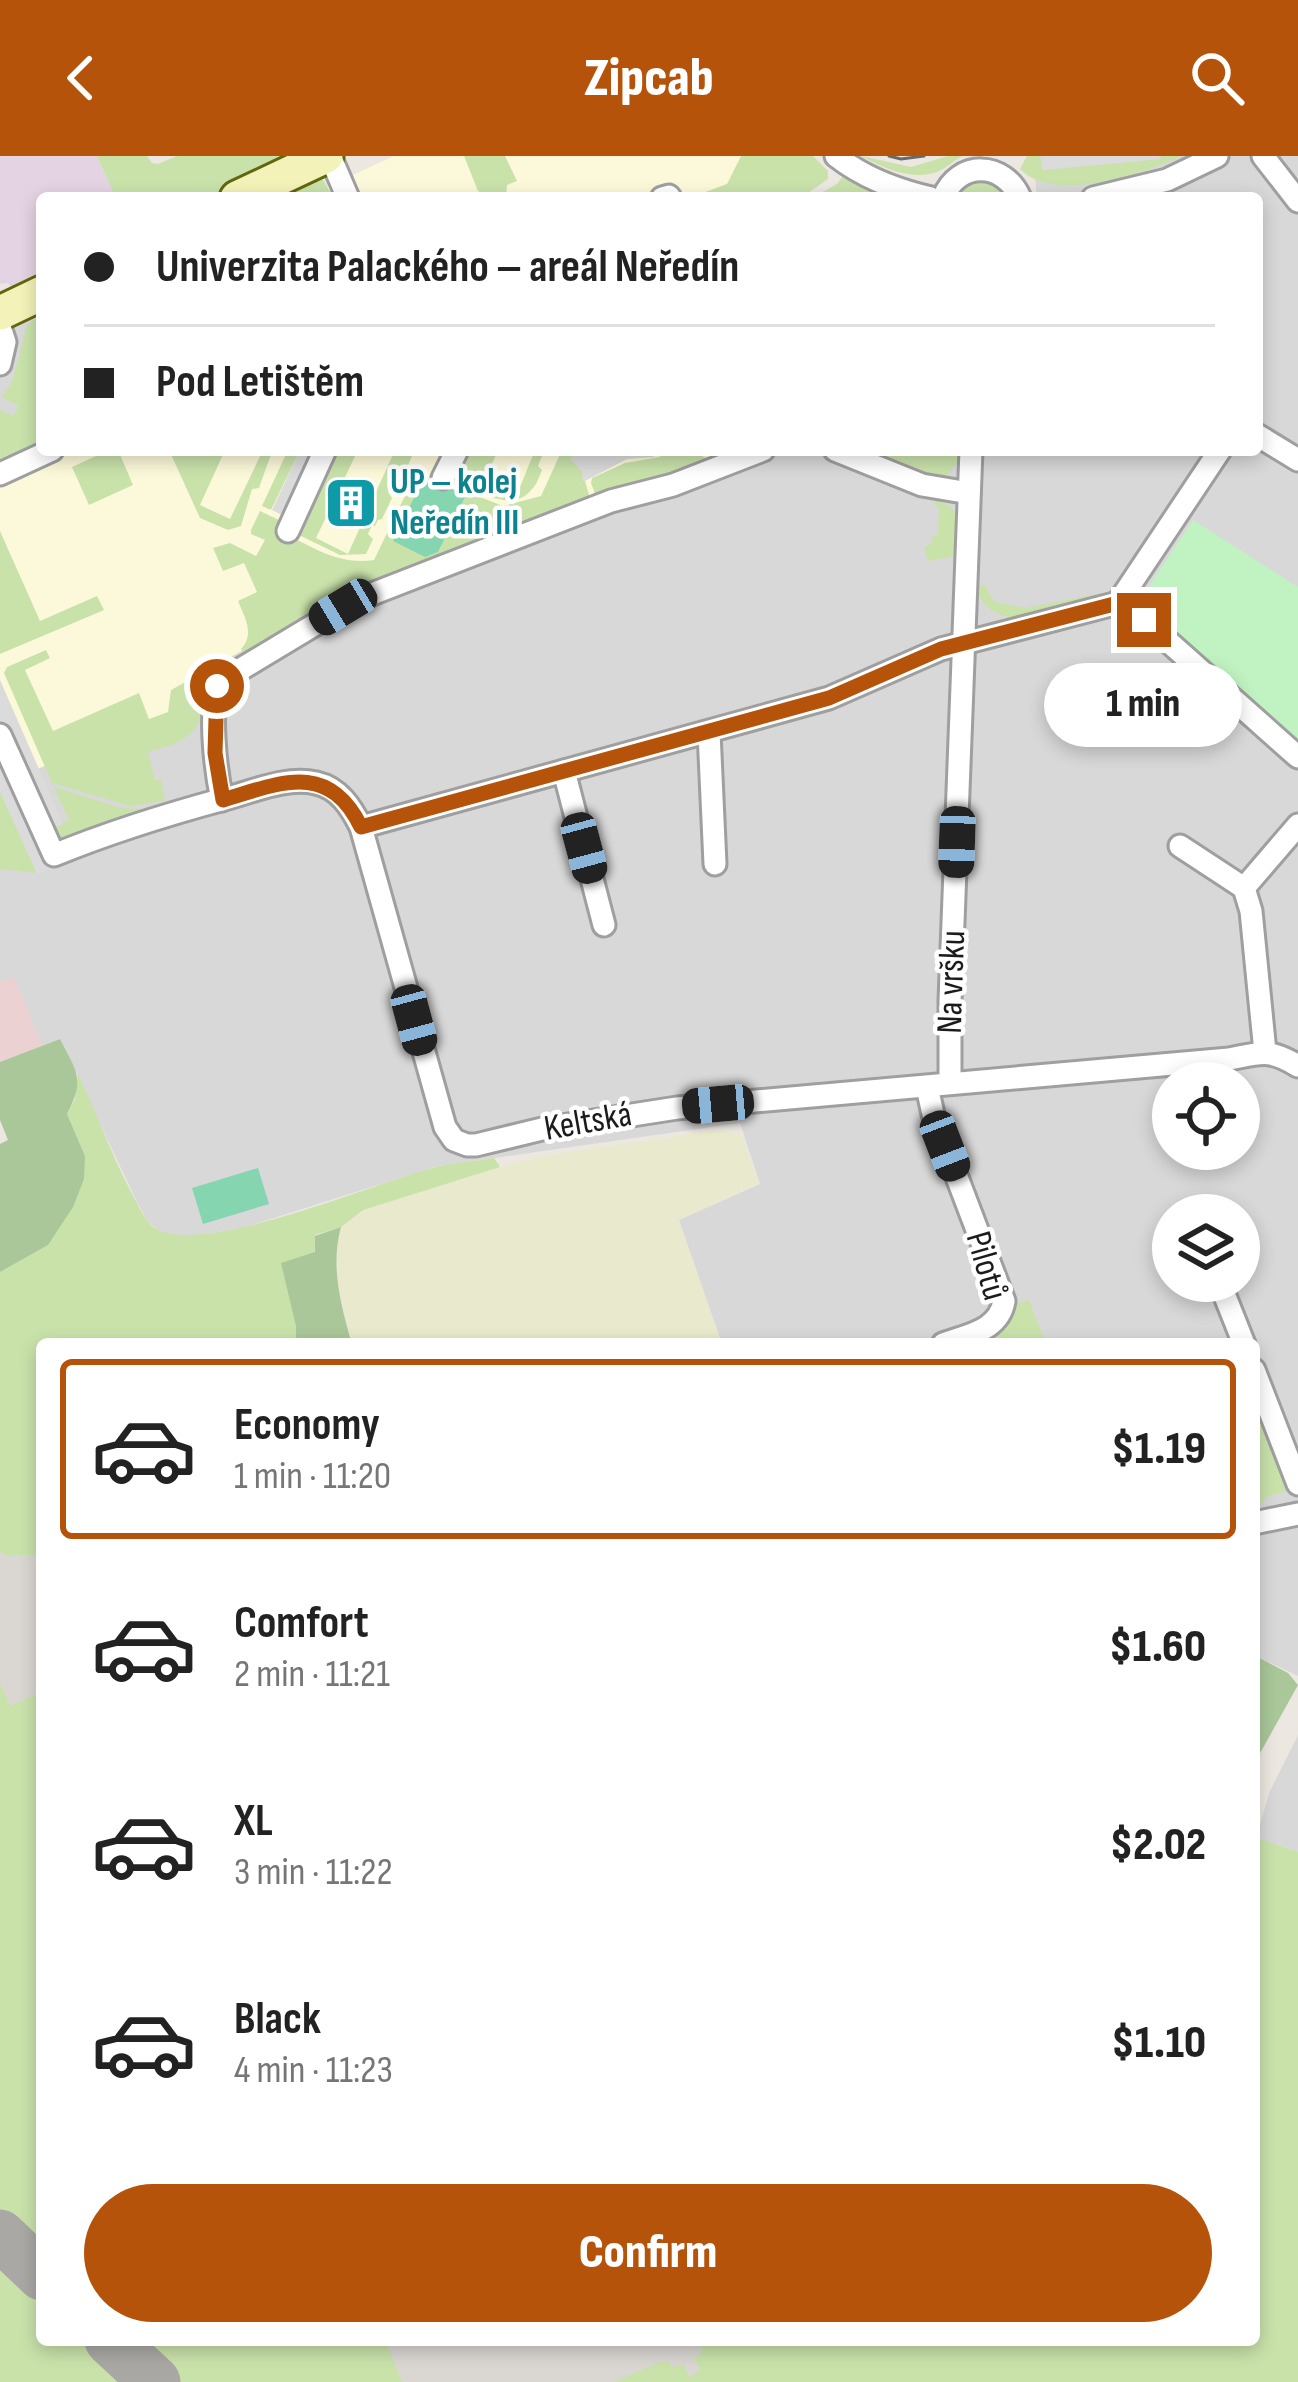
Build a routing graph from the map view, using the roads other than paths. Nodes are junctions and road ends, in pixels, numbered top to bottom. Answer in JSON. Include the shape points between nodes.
{"nodes":[{"id":1,"x":328,"y":156,"type":"edge"},
{"id":2,"x":836,"y":156,"type":"edge"},
{"id":3,"x":1217,"y":156,"type":"edge"},
{"id":4,"x":1263,"y":156,"type":"edge"},
{"id":5,"x":250,"y":192,"type":"edge"},
{"id":6,"x":345,"y":192,"type":"edge"},
{"id":7,"x":908,"y":192,"type":"edge"},
{"id":8,"x":945,"y":192,"type":"edge"},
{"id":9,"x":1017,"y":192,"type":"edge"},
{"id":10,"x":1119,"y":192,"type":"edge"},
{"id":11,"x":1298,"y":201,"type":"edge"},
{"id":12,"x":36,"y":296,"type":"edge"},
{"id":13,"x":0,"y":313,"type":"edge"},
{"id":14,"x":0,"y":327,"type":"edge"},
{"id":15,"x":0,"y":364,"type":"edge"},
{"id":16,"x":1263,"y":439,"type":"edge"},
{"id":17,"x":39,"y":456,"type":"edge"},
{"id":18,"x":322,"y":456,"type":"edge"},
{"id":19,"x":454,"y":456,"type":"edge"},
{"id":20,"x":747,"y":456,"type":"edge"},
{"id":21,"x":850,"y":456,"type":"edge"},
{"id":22,"x":970,"y":456,"type":"edge"},
{"id":23,"x":1216,"y":456,"type":"edge"},
{"id":24,"x":1298,"y":460,"type":"edge"},
{"id":25,"x":0,"y":474,"type":"edge"},
{"id":26,"x":443,"y":478,"type":"dead end"},
{"id":27,"x":969,"y":493,"type":"junction"},
{"id":28,"x":288,"y":531,"type":"dead end"},
{"id":29,"x":1118,"y":603,"type":"junction"},
{"id":30,"x":965,"y":642,"type":"junction"},
{"id":31,"x":709,"y":732,"type":"junction"},
{"id":32,"x":0,"y":735,"type":"edge"},
{"id":33,"x":1298,"y":757,"type":"edge"},
{"id":34,"x":564,"y":771,"type":"junction"},
{"id":35,"x":223,"y":800,"type":"junction"},
{"id":36,"x":1298,"y":825,"type":"edge"},
{"id":37,"x":361,"y":827,"type":"junction"},
{"id":38,"x":1180,"y":846,"type":"dead end"},
{"id":39,"x":715,"y":864,"type":"dead end"},
{"id":40,"x":1244,"y":888,"type":"junction"},
{"id":41,"x":604,"y":925,"type":"dead end"},
{"id":42,"x":1264,"y":1052,"type":"junction"},
{"id":43,"x":1298,"y":1066,"type":"edge"},
{"id":44,"x":939,"y":1084,"type":"junction"},
{"id":45,"x":1227,"y":1302,"type":"edge"},
{"id":46,"x":958,"y":1338,"type":"edge"},
{"id":47,"x":1242,"y":1338,"type":"edge"},
{"id":48,"x":1260,"y":1386,"type":"edge"},
{"id":49,"x":1298,"y":1484,"type":"edge"},
{"id":50,"x":1298,"y":1514,"type":"edge"},
{"id":51,"x":1260,"y":1522,"type":"edge"}],
"edges":[{"from":1,"to":5,"type":"main road"},
{"from":1,"to":6,"type":"street"},
{"from":2,"to":7,"type":"street"},
{"from":3,"to":10,"type":"street"},
{"from":4,"to":11,"type":"street"},
{"from":8,"to":9,"type":"street","via":[[957,177],[983,169],[1003,175]]},
{"from":12,"to":13,"type":"main road"},
{"from":14,"to":15,"type":"street"},
{"from":16,"to":24,"type":"street"},
{"from":17,"to":25,"type":"street"},
{"from":18,"to":28,"type":"street"},
{"from":19,"to":26,"type":"street"},
{"from":20,"to":35,"type":"street","via":[[362,598],[221,681],[215,753]]},
{"from":21,"to":27,"type":"street","via":[[932,488]]},
{"from":22,"to":27,"type":"street","name":"Na vršku"},
{"from":23,"to":29,"type":"street"},
{"from":27,"to":30,"type":"street","name":"Na vršku"},
{"from":29,"to":30,"type":"street"},
{"from":29,"to":33,"type":"street"},
{"from":30,"to":31,"type":"street","via":[[829,698]]},
{"from":30,"to":44,"type":"street","name":"Na vršku","via":[[950,1001]]},
{"from":31,"to":34,"type":"street"},
{"from":31,"to":39,"type":"street"},
{"from":32,"to":35,"type":"street","via":[[53,855]]},
{"from":34,"to":37,"type":"street"},
{"from":34,"to":41,"type":"street"},
{"from":35,"to":37,"type":"street","via":[[314,782],[337,793]]},
{"from":36,"to":40,"type":"street"},
{"from":37,"to":44,"type":"street","name":"Keltská","via":[[439,1109],[459,1143],[677,1108]]},
{"from":38,"to":40,"type":"street"},
{"from":40,"to":42,"type":"street"},
{"from":42,"to":43,"type":"street"},
{"from":42,"to":44,"type":"street","name":"Keltská"},
{"from":44,"to":46,"type":"street","name":"Pilotů","via":[[933,1114],[1004,1301],[994,1324]]},
{"from":45,"to":47,"type":"street"},
{"from":48,"to":49,"type":"street"},
{"from":50,"to":51,"type":"street"}]}
